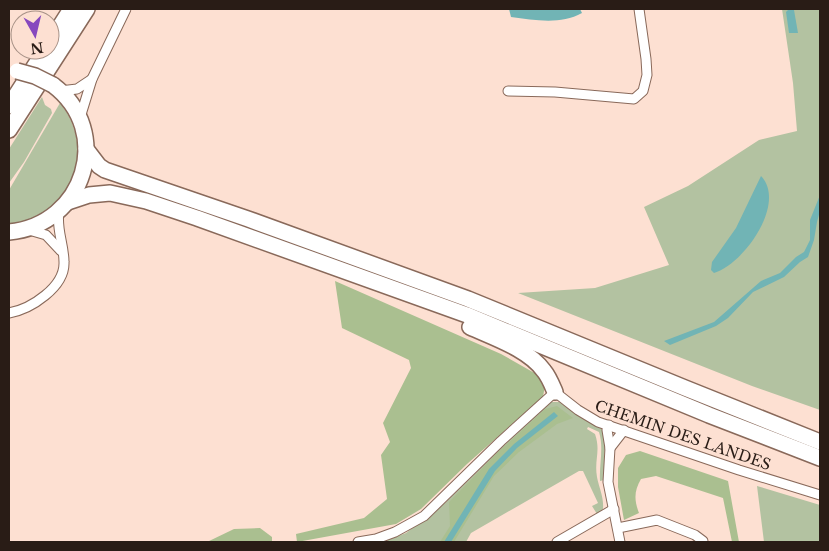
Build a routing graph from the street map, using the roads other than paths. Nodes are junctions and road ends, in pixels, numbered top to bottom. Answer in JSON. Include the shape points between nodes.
{"nodes":[{"id":1,"x":71,"y":9,"type":"edge"},
{"id":2,"x":87,"y":9,"type":"edge"},
{"id":3,"x":126,"y":9,"type":"edge"},
{"id":4,"x":639,"y":9,"type":"edge"},
{"id":5,"x":60,"y":26,"type":"edge"},
{"id":6,"x":39,"y":60,"type":"edge"},
{"id":7,"x":11,"y":69,"type":"edge"},
{"id":8,"x":92,"y":79,"type":"junction"},
{"id":9,"x":57,"y":88,"type":"junction"},
{"id":10,"x":508,"y":91,"type":"dead end"},
{"id":11,"x":9,"y":106,"type":"edge"},
{"id":12,"x":79,"y":121,"type":"junction"},
{"id":13,"x":9,"y":130,"type":"edge"},
{"id":14,"x":86,"y":149,"type":"junction"},
{"id":15,"x":63,"y":207,"type":"junction"},
{"id":16,"x":26,"y":230,"type":"junction"},
{"id":17,"x":9,"y":232,"type":"edge"},
{"id":18,"x":63,"y":253,"type":"junction"},
{"id":19,"x":430,"y":302,"type":"junction"},
{"id":20,"x":9,"y":313,"type":"edge"},
{"id":21,"x":555,"y":392,"type":"junction"},
{"id":22,"x":609,"y":425,"type":"junction"},
{"id":23,"x":624,"y":430,"type":"junction"},
{"id":24,"x":820,"y":442,"type":"edge"},
{"id":25,"x":610,"y":448,"type":"junction"},
{"id":26,"x":820,"y":458,"type":"edge"},
{"id":27,"x":820,"y":495,"type":"edge"},
{"id":28,"x":614,"y":509,"type":"junction"},
{"id":29,"x":618,"y":528,"type":"junction"},
{"id":30,"x":703,"y":541,"type":"edge"},
{"id":31,"x":358,"y":542,"type":"edge"},
{"id":32,"x":557,"y":542,"type":"edge"},
{"id":33,"x":620,"y":542,"type":"edge"}],
"edges":[{"from":1,"to":5,"type":"highway"},
{"from":2,"to":13,"type":"highway"},
{"from":3,"to":8,"type":"street"},
{"from":4,"to":10,"type":"street","via":[[647,75],[643,91],[634,99]]},
{"from":6,"to":11,"type":"highway"},
{"from":7,"to":9,"type":"highway","bridge":true},
{"from":8,"to":9,"type":"street","via":[[77,89]]},
{"from":8,"to":12,"type":"street"},
{"from":9,"to":12,"type":"highway"},
{"from":12,"to":14,"type":"highway"},
{"from":14,"to":15,"type":"highway","via":[[81,177]]},
{"from":14,"to":24,"type":"highway","via":[[104,170],[468,299]]},
{"from":15,"to":16,"type":"highway","via":[[44,222]]},
{"from":15,"to":18,"type":"street","via":[[58,228]]},
{"from":15,"to":19,"type":"highway","via":[[78,197],[101,193],[138,198]]},
{"from":16,"to":17,"type":"highway"},
{"from":16,"to":18,"type":"street","via":[[46,235]]},
{"from":18,"to":20,"type":"street","via":[[62,272],[46,295],[19,312]]},
{"from":19,"to":21,"type":"highway","via":[[441,314],[533,360],[543,369]]},
{"from":19,"to":26,"type":"highway"},
{"from":21,"to":22,"type":"street","name":"CHEMIN DES LANDES","via":[[589,417]]},
{"from":21,"to":31,"type":"street","via":[[424,516],[395,532]]},
{"from":22,"to":23,"type":"street","name":"CHEMIN DES LANDES"},
{"from":22,"to":25,"type":"street"},
{"from":23,"to":25,"type":"street"},
{"from":23,"to":27,"type":"street","name":"CHEMIN DES LANDES"},
{"from":25,"to":28,"type":"street","via":[[608,482]]},
{"from":28,"to":29,"type":"street"},
{"from":28,"to":32,"type":"street"},
{"from":29,"to":30,"type":"street","via":[[658,520]]},
{"from":29,"to":33,"type":"street"}]}
